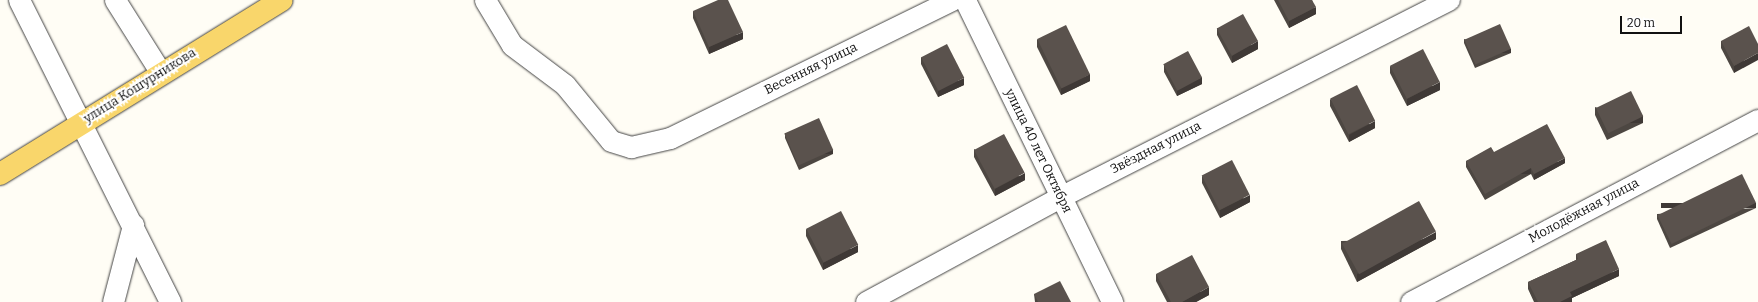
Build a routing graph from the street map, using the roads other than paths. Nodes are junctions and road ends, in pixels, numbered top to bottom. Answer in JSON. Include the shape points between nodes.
{"nodes":[{"id":1,"x":19,"y":0,"type":"edge"},
{"id":2,"x":115,"y":0,"type":"edge"},
{"id":3,"x":282,"y":0,"type":"edge"},
{"id":4,"x":484,"y":0,"type":"edge"},
{"id":5,"x":952,"y":0,"type":"edge"},
{"id":6,"x":965,"y":0,"type":"edge"},
{"id":7,"x":1449,"y":0,"type":"edge"},
{"id":8,"x":161,"y":73,"type":"junction"},
{"id":9,"x":1758,"y":120,"type":"edge"},
{"id":10,"x":81,"y":123,"type":"junction"},
{"id":11,"x":0,"y":174,"type":"edge"},
{"id":12,"x":1060,"y":197,"type":"junction"},
{"id":13,"x":133,"y":225,"type":"junction"},
{"id":14,"x":113,"y":302,"type":"edge"},
{"id":15,"x":170,"y":302,"type":"edge"},
{"id":16,"x":866,"y":302,"type":"edge"},
{"id":17,"x":1112,"y":302,"type":"edge"},
{"id":18,"x":1411,"y":302,"type":"edge"}],
"edges":[{"from":1,"to":10,"type":"street"},
{"from":2,"to":8,"type":"street"},
{"from":3,"to":8,"type":"main road","name":"улица Кошурникова"},
{"from":4,"to":5,"type":"street","name":"Весенняя улица","via":[[512,45],[565,85],[610,141],[631,147],[670,138]]},
{"from":6,"to":12,"type":"street","name":"улица 40 лет Октября"},
{"from":7,"to":12,"type":"street","name":"Звёздная улица"},
{"from":8,"to":10,"type":"main road","name":"улица Кошурникова"},
{"from":9,"to":18,"type":"street","name":"Молодёжная улица"},
{"from":10,"to":11,"type":"main road","name":"улица Кошурникова"},
{"from":10,"to":13,"type":"street"},
{"from":12,"to":16,"type":"street","name":"Звёздная улица"},
{"from":12,"to":17,"type":"street","name":"улица 40 лет Октября"},
{"from":13,"to":14,"type":"street"},
{"from":13,"to":15,"type":"street"}]}
